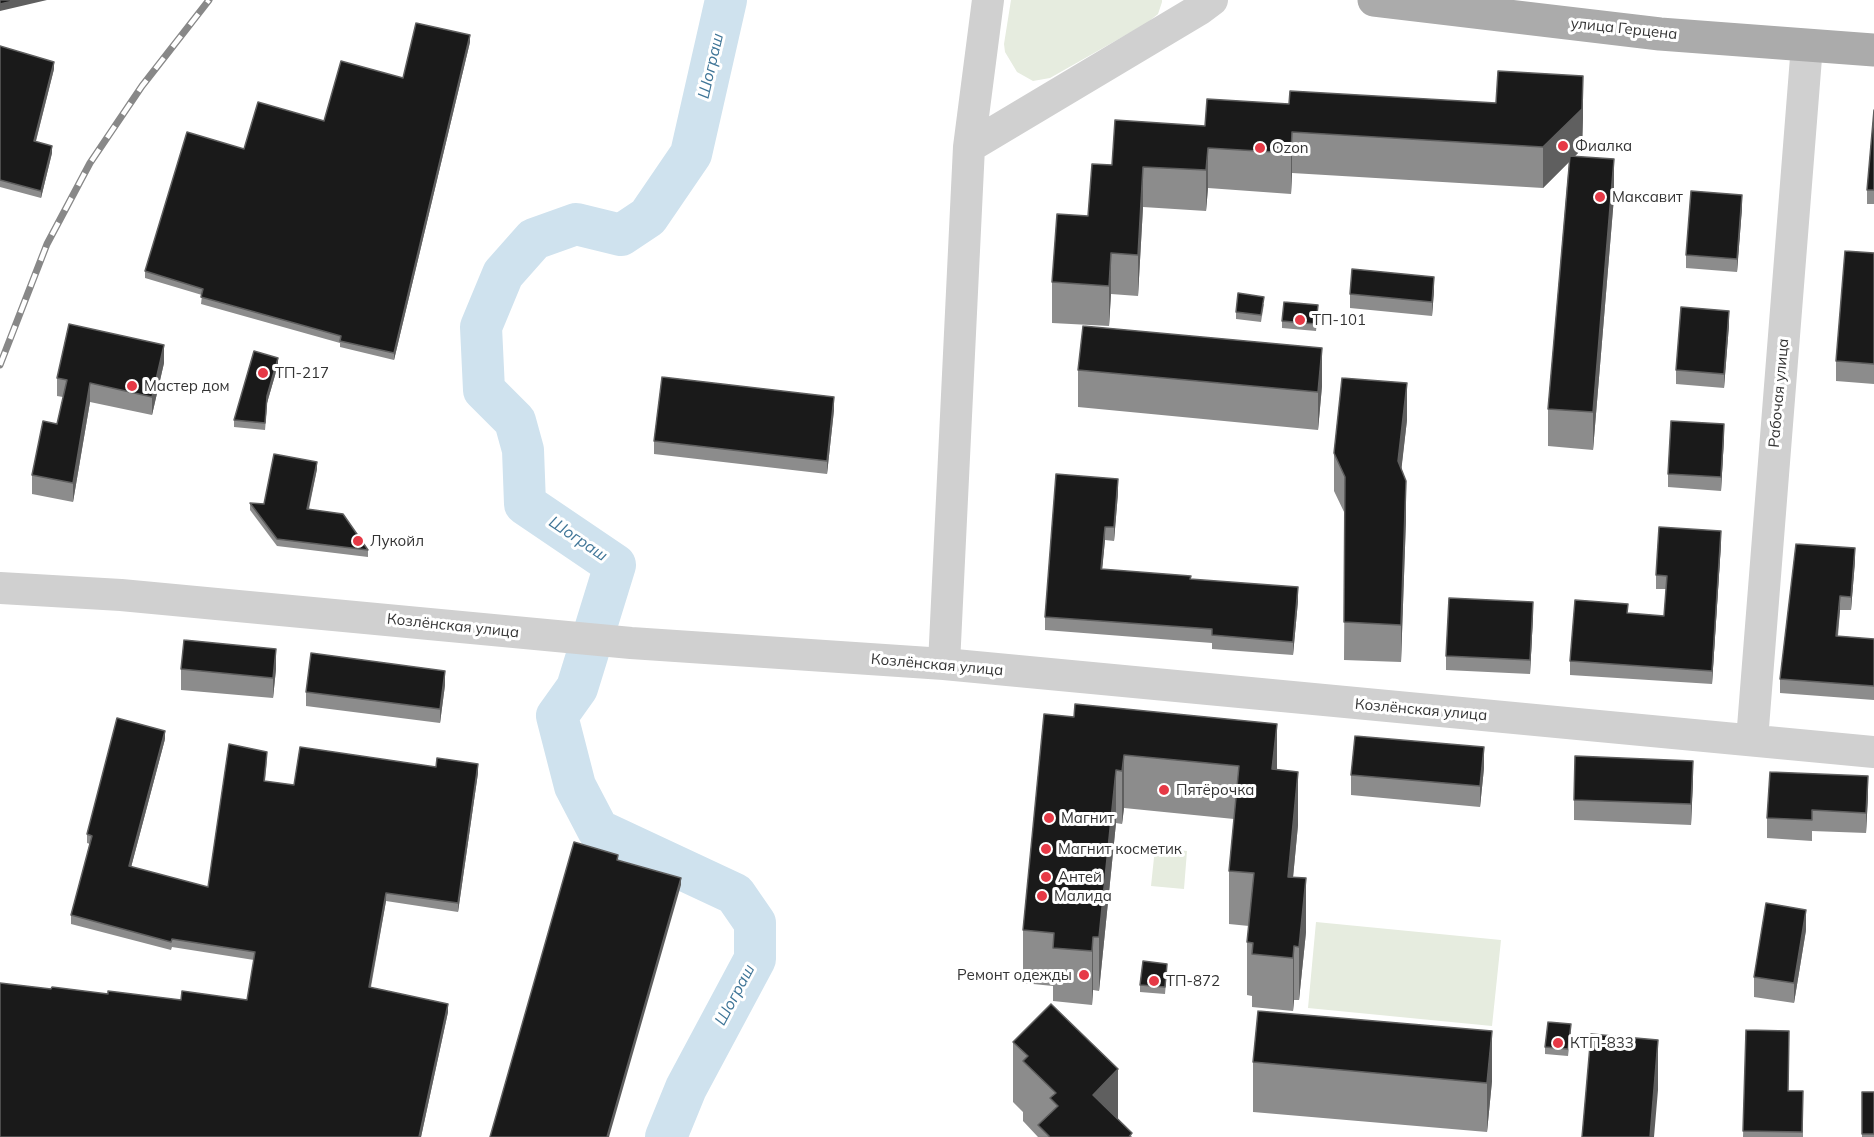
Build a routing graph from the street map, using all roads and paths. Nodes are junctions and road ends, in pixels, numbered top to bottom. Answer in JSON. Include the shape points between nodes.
{"nodes":[{"id":1,"x":988,"y":0,"type":"edge"},
{"id":2,"x":1212,"y":0,"type":"edge"},
{"id":3,"x":1374,"y":0,"type":"edge"},
{"id":4,"x":1807,"y":45,"type":"junction"},
{"id":5,"x":1874,"y":50,"type":"edge"},
{"id":6,"x":969,"y":147,"type":"junction"},
{"id":7,"x":0,"y":588,"type":"edge"},
{"id":8,"x":944,"y":664,"type":"junction"},
{"id":9,"x":1752,"y":740,"type":"junction"},
{"id":10,"x":1874,"y":752,"type":"edge"}],
"edges":[{"from":1,"to":6,"type":"street"},
{"from":2,"to":6,"type":"street"},
{"from":3,"to":4,"type":"main road","name":"улица Герцена","via":[[1660,34]]},
{"from":4,"to":5,"type":"main road","name":"улица Герцена"},
{"from":4,"to":9,"type":"street","name":"Рабочая улица"},
{"from":6,"to":8,"type":"street"},
{"from":7,"to":8,"type":"street","name":"Козлёнская улица","via":[[121,595],[631,643]]},
{"from":8,"to":9,"type":"street","name":"Козлёнская улица"},
{"from":9,"to":10,"type":"street","name":"Козлёнская улица"}]}
